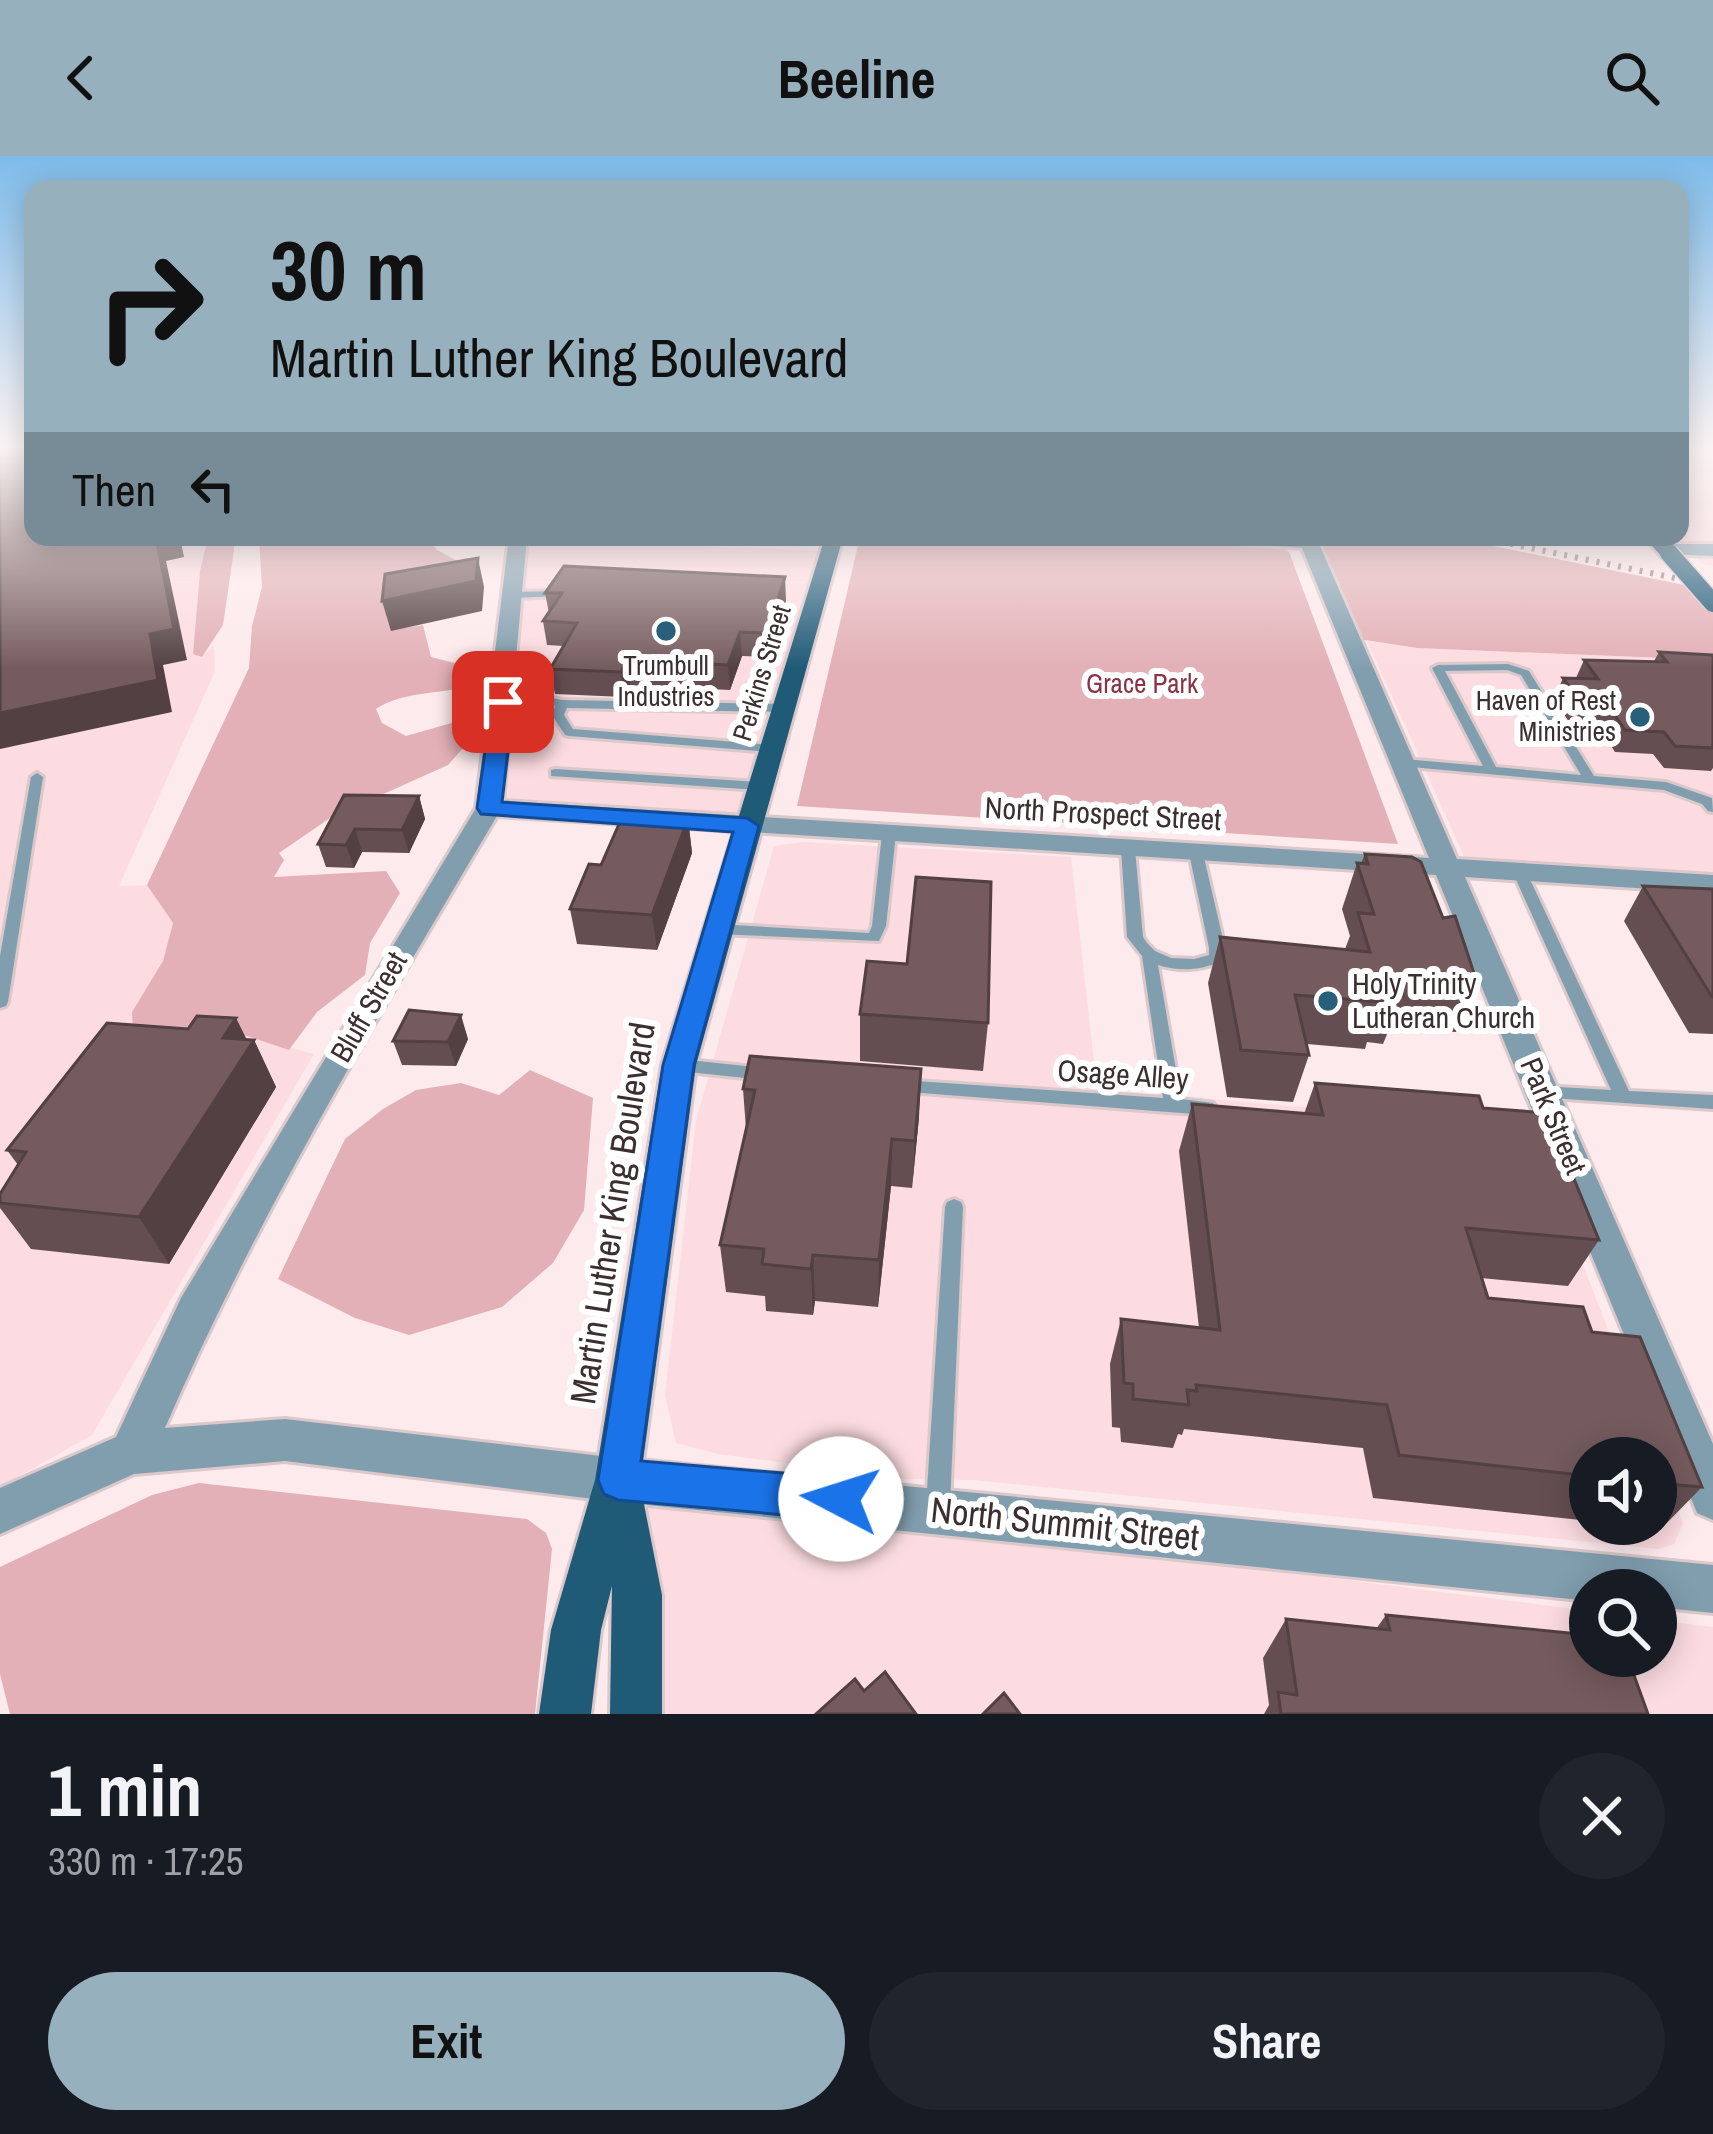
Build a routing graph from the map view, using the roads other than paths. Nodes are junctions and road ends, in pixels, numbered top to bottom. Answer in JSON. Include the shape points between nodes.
{"nodes":[{"id":1,"x":517,"y":546,"type":"edge"},
{"id":2,"x":832,"y":546,"type":"edge"},
{"id":3,"x":1311,"y":546,"type":"edge"},
{"id":4,"x":1662,"y":546,"type":"edge"},
{"id":5,"x":1713,"y":550,"type":"edge"},
{"id":6,"x":558,"y":594,"type":"edge"},
{"id":7,"x":512,"y":595,"type":"junction"},
{"id":8,"x":1713,"y":603,"type":"edge"},
{"id":9,"x":503,"y":702,"type":"junction"},
{"id":10,"x":562,"y":704,"type":"junction"},
{"id":11,"x":782,"y":707,"type":"junction"},
{"id":12,"x":770,"y":748,"type":"junction"},
{"id":13,"x":1404,"y":763,"type":"junction"},
{"id":14,"x":1491,"y":770,"type":"junction"},
{"id":15,"x":554,"y":773,"type":"dead end"},
{"id":16,"x":38,"y":777,"type":"dead end"},
{"id":17,"x":1590,"y":779,"type":"junction"},
{"id":18,"x":759,"y":786,"type":"junction"},
{"id":19,"x":489,"y":808,"type":"junction"},
{"id":20,"x":1713,"y":808,"type":"edge"},
{"id":21,"x":747,"y":826,"type":"junction"},
{"id":22,"x":889,"y":834,"type":"junction"},
{"id":23,"x":1128,"y":849,"type":"junction"},
{"id":24,"x":1196,"y":853,"type":"junction"},
{"id":25,"x":1448,"y":868,"type":"junction"},
{"id":26,"x":1520,"y":873,"type":"junction"},
{"id":27,"x":1713,"y":884,"type":"edge"},
{"id":28,"x":717,"y":929,"type":"junction"},
{"id":29,"x":1149,"y":956,"type":"junction"},
{"id":30,"x":0,"y":1002,"type":"edge"},
{"id":31,"x":679,"y":1065,"type":"junction"},
{"id":32,"x":793,"y":1077,"type":"edge"},
{"id":33,"x":881,"y":1085,"type":"edge"},
{"id":34,"x":1542,"y":1092,"type":"junction"},
{"id":35,"x":1623,"y":1097,"type":"junction"},
{"id":36,"x":1713,"y":1102,"type":"edge"},
{"id":37,"x":1173,"y":1105,"type":"junction"},
{"id":38,"x":1229,"y":1109,"type":"edge"},
{"id":39,"x":954,"y":1207,"type":"dead end"},
{"id":40,"x":132,"y":1452,"type":"junction"},
{"id":41,"x":618,"y":1480,"type":"junction"},
{"id":42,"x":1713,"y":1497,"type":"edge"},
{"id":43,"x":938,"y":1509,"type":"junction"},
{"id":44,"x":0,"y":1511,"type":"edge"},
{"id":45,"x":1713,"y":1589,"type":"edge"},
{"id":46,"x":565,"y":1714,"type":"edge"},
{"id":47,"x":636,"y":1714,"type":"edge"}],
"edges":[{"from":1,"to":7,"type":"street","name":"Bluff Street"},
{"from":2,"to":11,"type":"main road","name":"Perkins Street"},
{"from":3,"to":13,"type":"street","name":"Park Street"},
{"from":4,"to":5,"type":"street"},
{"from":4,"to":8,"type":"main road","bridge":true},
{"from":6,"to":7,"type":"lane"},
{"from":7,"to":9,"type":"street","name":"Bluff Street"},
{"from":9,"to":10,"type":"lane"},
{"from":9,"to":19,"type":"street","name":"Bluff Street"},
{"from":10,"to":11,"type":"lane"},
{"from":10,"to":12,"type":"lane","via":[[558,715],[569,732]]},
{"from":11,"to":12,"type":"main road","name":"Perkins Street"},
{"from":12,"to":18,"type":"main road","name":"Perkins Street"},
{"from":13,"to":14,"type":"lane"},
{"from":13,"to":25,"type":"street","name":"Park Street"},
{"from":14,"to":17,"type":"lane"},
{"from":14,"to":17,"type":"lane","via":[[1438,668],[1525,673]]},
{"from":15,"to":18,"type":"lane"},
{"from":16,"to":30,"type":"lane"},
{"from":17,"to":20,"type":"lane","via":[[1666,786]]},
{"from":18,"to":21,"type":"main road","name":"Perkins Street"},
{"from":19,"to":21,"type":"street","name":"North Prospect Street"},
{"from":19,"to":40,"type":"street","name":"Bluff Street","via":[[195,1311]]},
{"from":21,"to":22,"type":"street","name":"North Prospect Street"},
{"from":21,"to":28,"type":"main road","name":"Martin Luther King Boulevard"},
{"from":22,"to":23,"type":"street","name":"North Prospect Street"},
{"from":22,"to":28,"type":"lane","via":[[874,938]]},
{"from":23,"to":24,"type":"street","name":"North Prospect Street"},
{"from":23,"to":29,"type":"lane","via":[[1135,937]]},
{"from":24,"to":25,"type":"street","name":"North Prospect Street"},
{"from":24,"to":29,"type":"lane","via":[[1216,958],[1192,965]]},
{"from":25,"to":26,"type":"street","name":"North Prospect Street"},
{"from":25,"to":34,"type":"street","name":"Park Street"},
{"from":26,"to":27,"type":"street","name":"North Prospect Street"},
{"from":26,"to":35,"type":"lane"},
{"from":28,"to":31,"type":"main road","name":"Martin Luther King Boulevard"},
{"from":29,"to":37,"type":"lane"},
{"from":31,"to":32,"type":"lane"},
{"from":31,"to":41,"type":"main road","name":"Martin Luther King Boulevard"},
{"from":33,"to":37,"type":"lane","name":"Osage Alley"},
{"from":34,"to":35,"type":"lane"},
{"from":34,"to":42,"type":"street","name":"Park Street","via":[[1554,1139]]},
{"from":35,"to":36,"type":"lane"},
{"from":37,"to":38,"type":"lane","name":"Osage Alley"},
{"from":39,"to":43,"type":"lane"},
{"from":40,"to":41,"type":"street","name":"North Summit Street","via":[[285,1440]]},
{"from":40,"to":44,"type":"street","name":"North Summit Street"},
{"from":41,"to":43,"type":"street","name":"North Summit Street"},
{"from":41,"to":46,"type":"main road","name":"Martin Luther King Boulevard","via":[[576,1630]]},
{"from":41,"to":47,"type":"main road","name":"Martin Luther King Boulevard","via":[[638,1595]]},
{"from":43,"to":45,"type":"street","name":"North Summit Street"}]}
